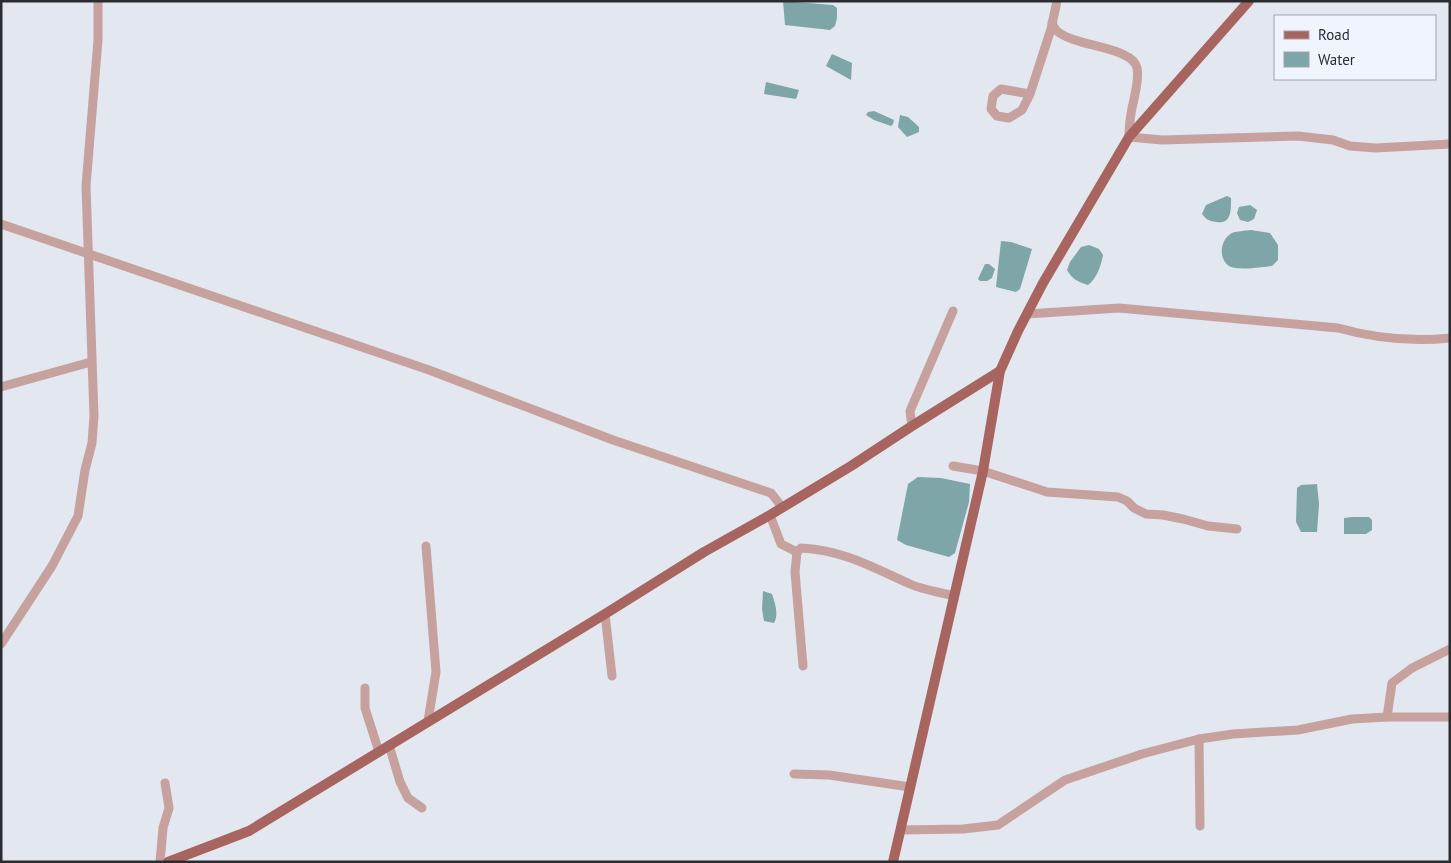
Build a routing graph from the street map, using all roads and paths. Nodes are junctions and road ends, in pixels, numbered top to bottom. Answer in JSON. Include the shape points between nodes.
{"nodes":[{"id":1,"x":98,"y":1,"type":"edge"},
{"id":2,"x":1057,"y":1,"type":"edge"},
{"id":3,"x":1249,"y":1,"type":"edge"},
{"id":4,"x":1052,"y":23,"type":"junction"},
{"id":5,"x":1030,"y":94,"type":"dead end"},
{"id":6,"x":1129,"y":137,"type":"junction"},
{"id":7,"x":1450,"y":144,"type":"edge"},
{"id":8,"x":1,"y":224,"type":"edge"},
{"id":9,"x":88,"y":254,"type":"junction"},
{"id":10,"x":953,"y":311,"type":"dead end"},
{"id":11,"x":1027,"y":314,"type":"junction"},
{"id":12,"x":1450,"y":338,"type":"edge"},
{"id":13,"x":91,"y":362,"type":"junction"},
{"id":14,"x":1000,"y":371,"type":"junction"},
{"id":15,"x":1,"y":387,"type":"edge"},
{"id":16,"x":912,"y":426,"type":"junction"},
{"id":17,"x":953,"y":466,"type":"dead end"},
{"id":18,"x":983,"y":471,"type":"junction"},
{"id":19,"x":782,"y":507,"type":"junction"},
{"id":20,"x":770,"y":515,"type":"junction"},
{"id":21,"x":1236,"y":529,"type":"dead end"},
{"id":22,"x":426,"y":546,"type":"dead end"},
{"id":23,"x":797,"y":552,"type":"junction"},
{"id":24,"x":954,"y":596,"type":"junction"},
{"id":25,"x":605,"y":614,"type":"junction"},
{"id":26,"x":1,"y":644,"type":"edge"},
{"id":27,"x":1450,"y":649,"type":"edge"},
{"id":28,"x":803,"y":666,"type":"dead end"},
{"id":29,"x":612,"y":676,"type":"dead end"},
{"id":30,"x":365,"y":688,"type":"dead end"},
{"id":31,"x":1387,"y":717,"type":"junction"},
{"id":32,"x":1450,"y":717,"type":"edge"},
{"id":33,"x":428,"y":721,"type":"junction"},
{"id":34,"x":1199,"y":739,"type":"junction"},
{"id":35,"x":389,"y":745,"type":"junction"},
{"id":36,"x":379,"y":752,"type":"junction"},
{"id":37,"x":794,"y":774,"type":"dead end"},
{"id":38,"x":165,"y":783,"type":"dead end"},
{"id":39,"x":910,"y":787,"type":"junction"},
{"id":40,"x":422,"y":808,"type":"dead end"},
{"id":41,"x":1200,"y":826,"type":"dead end"},
{"id":42,"x":901,"y":830,"type":"junction"},
{"id":43,"x":160,"y":862,"type":"edge"},
{"id":44,"x":168,"y":862,"type":"edge"},
{"id":45,"x":893,"y":862,"type":"edge"}],
"edges":[{"from":1,"to":9,"type":"street","via":[[98,40],[86,186]]},
{"from":2,"to":4,"type":"street"},
{"from":3,"to":6,"type":"main road"},
{"from":4,"to":5,"type":"street"},
{"from":4,"to":6,"type":"street","via":[[1056,30],[1080,43],[1127,56],[1134,61],[1138,81]]},
{"from":6,"to":7,"type":"street","via":[[1162,140],[1298,136],[1376,148]]},
{"from":6,"to":11,"type":"main road"},
{"from":8,"to":9,"type":"street"},
{"from":9,"to":13,"type":"street"},
{"from":9,"to":19,"type":"street","via":[[420,367],[613,440],[771,493]]},
{"from":10,"to":16,"type":"street","via":[[910,410]]},
{"from":11,"to":12,"type":"street","via":[[1119,308],[1338,328],[1367,336]]},
{"from":11,"to":14,"type":"main road"},
{"from":13,"to":15,"type":"street"},
{"from":13,"to":26,"type":"street","via":[[92,443],[78,516],[52,566]]},
{"from":14,"to":16,"type":"main road"},
{"from":14,"to":18,"type":"main road"},
{"from":16,"to":19,"type":"main road"},
{"from":17,"to":18,"type":"street"},
{"from":18,"to":21,"type":"street","via":[[1047,492],[1118,497],[1146,514]]},
{"from":18,"to":24,"type":"main road"},
{"from":19,"to":20,"type":"main road"},
{"from":20,"to":23,"type":"street","via":[[781,544]]},
{"from":20,"to":25,"type":"main road"},
{"from":22,"to":33,"type":"street","via":[[436,672]]},
{"from":23,"to":24,"type":"street","via":[[801,548],[810,548],[846,555],[911,584]]},
{"from":23,"to":28,"type":"street","via":[[795,572]]},
{"from":24,"to":39,"type":"main road"},
{"from":25,"to":29,"type":"street"},
{"from":25,"to":33,"type":"main road"},
{"from":27,"to":31,"type":"street","via":[[1412,668],[1392,683]]},
{"from":30,"to":36,"type":"street","via":[[365,708]]},
{"from":31,"to":32,"type":"street"},
{"from":31,"to":34,"type":"street","via":[[1352,719],[1298,730]]},
{"from":33,"to":35,"type":"main road"},
{"from":34,"to":41,"type":"street"},
{"from":34,"to":42,"type":"street","via":[[1065,780],[998,825]]},
{"from":35,"to":36,"type":"main road"},
{"from":35,"to":40,"type":"street","via":[[408,798]]},
{"from":36,"to":44,"type":"main road","via":[[248,831]]},
{"from":37,"to":39,"type":"street","via":[[829,775]]},
{"from":38,"to":43,"type":"street","via":[[169,808],[163,828]]},
{"from":39,"to":42,"type":"main road"},
{"from":42,"to":45,"type":"main road"}]}
